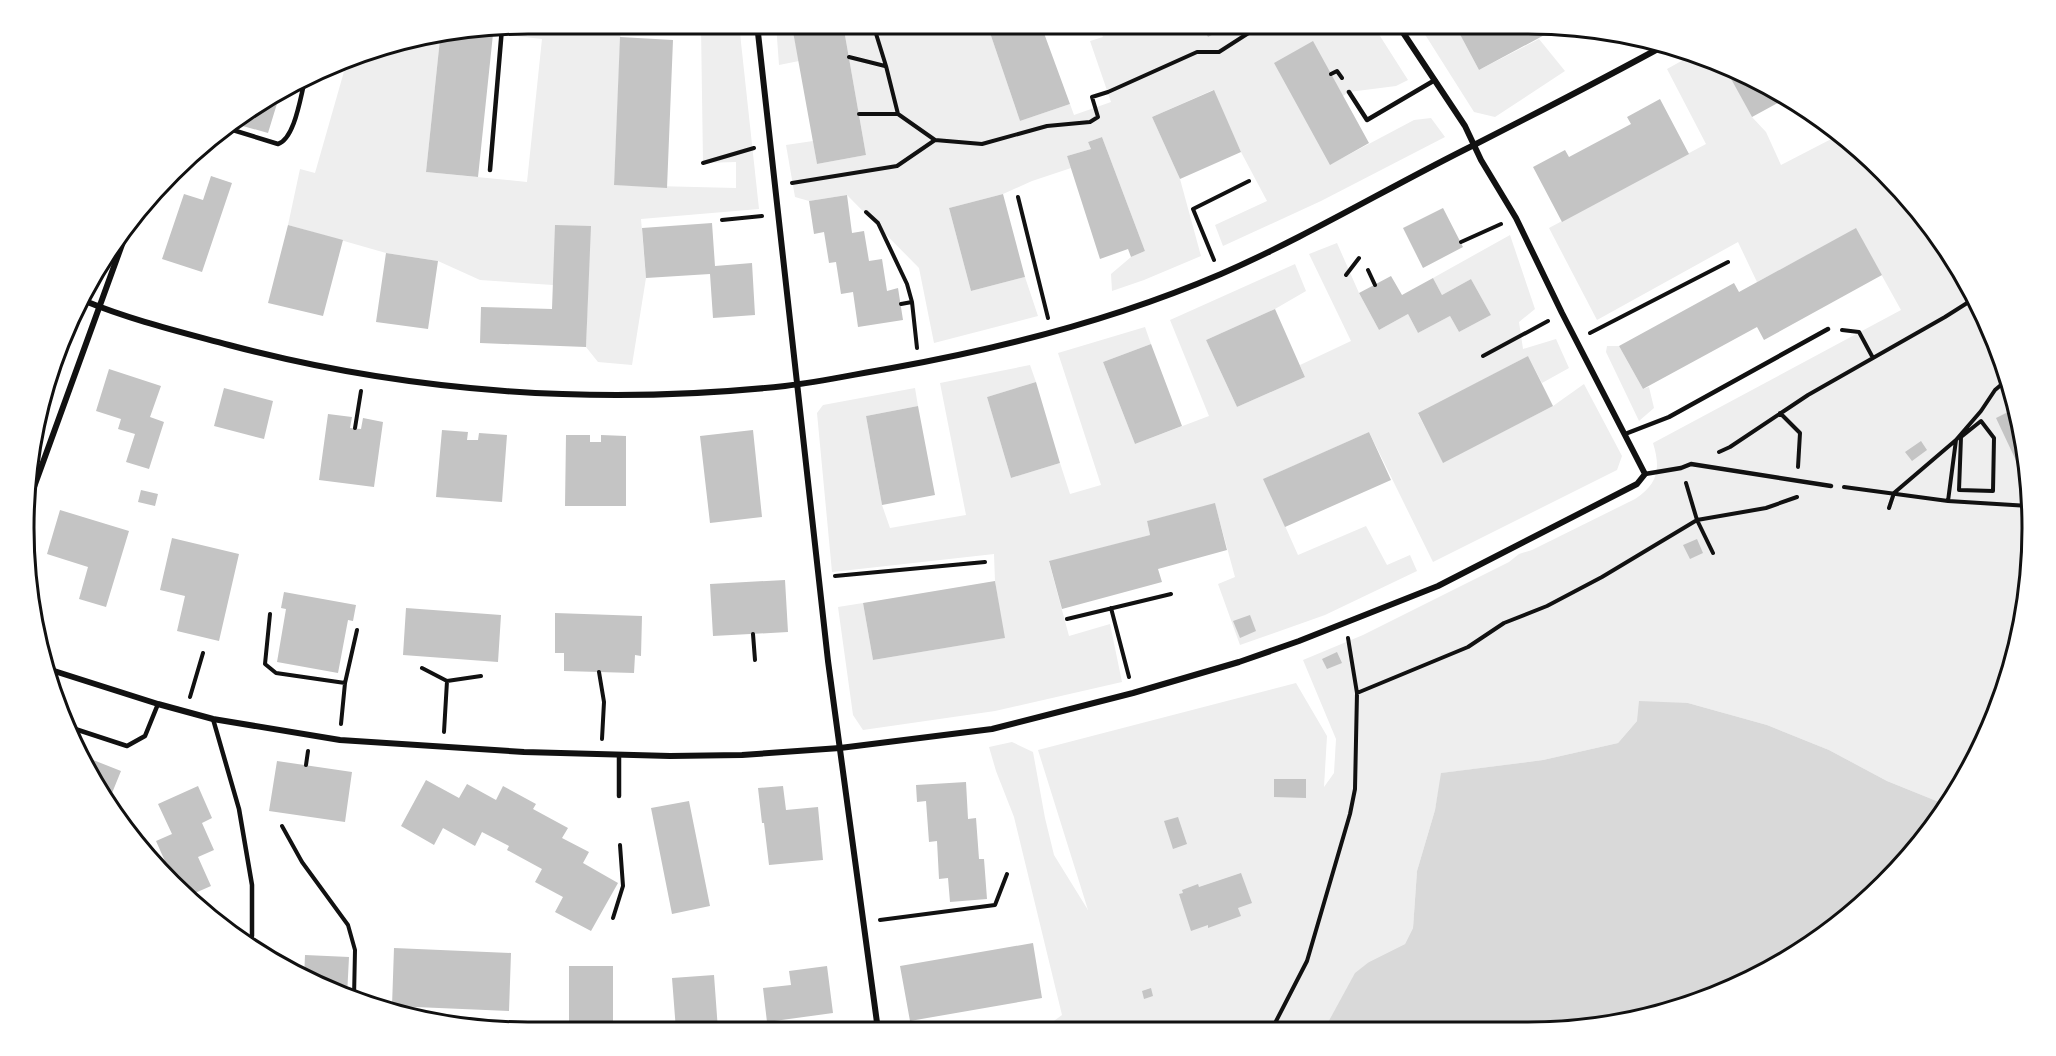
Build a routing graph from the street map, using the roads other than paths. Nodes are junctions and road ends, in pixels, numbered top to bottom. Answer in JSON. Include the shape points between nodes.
{"nodes":[{"id":1,"x":758,"y":34,"type":"edge"},
{"id":2,"x":1404,"y":34,"type":"edge"},
{"id":3,"x":501,"y":36,"type":"edge"},
{"id":4,"x":1655,"y":51,"type":"edge"},
{"id":5,"x":1435,"y":80,"type":"junction"},
{"id":6,"x":303,"y":89,"type":"edge"},
{"id":7,"x":1349,"y":92,"type":"dead end"},
{"id":8,"x":235,"y":131,"type":"edge"},
{"id":9,"x":1474,"y":145,"type":"junction"},
{"id":10,"x":490,"y":170,"type":"dead end"},
{"id":11,"x":119,"y":253,"type":"edge"},
{"id":12,"x":89,"y":303,"type":"edge"},
{"id":13,"x":99,"y":307,"type":"junction"},
{"id":14,"x":1828,"y":329,"type":"dead end"},
{"id":15,"x":798,"y":384,"type":"junction"},
{"id":16,"x":1625,"y":434,"type":"junction"},
{"id":17,"x":1645,"y":474,"type":"junction"},
{"id":18,"x":38,"y":476,"type":"edge"},
{"id":19,"x":1831,"y":486,"type":"road end"},
{"id":20,"x":56,"y":672,"type":"edge"},
{"id":21,"x":158,"y":704,"type":"junction"},
{"id":22,"x":213,"y":719,"type":"junction"},
{"id":23,"x":78,"y":730,"type":"edge"},
{"id":24,"x":840,"y":748,"type":"junction"},
{"id":25,"x":619,"y":755,"type":"junction"},
{"id":26,"x":619,"y":796,"type":"dead end"},
{"id":27,"x":252,"y":936,"type":"dead end"},
{"id":28,"x":877,"y":1022,"type":"edge"}],
"edges":[{"from":1,"to":15,"type":"street"},
{"from":2,"to":5,"type":"street"},
{"from":3,"to":10,"type":"lane"},
{"from":4,"to":9,"type":"street"},
{"from":5,"to":7,"type":"lane","via":[[1367,120]]},
{"from":5,"to":9,"type":"street"},
{"from":6,"to":8,"type":"lane","via":[[291,133],[284,142],[278,144]]},
{"from":9,"to":15,"type":"street","via":[[1336,219],[1220,274],[1107,315],[974,353]]},
{"from":9,"to":16,"type":"street","via":[[1516,218]]},
{"from":11,"to":13,"type":"street"},
{"from":12,"to":13,"type":"street"},
{"from":13,"to":15,"type":"street","via":[[288,361],[434,385],[618,395]]},
{"from":13,"to":18,"type":"street"},
{"from":14,"to":16,"type":"lane","via":[[1669,417]]},
{"from":15,"to":24,"type":"street"},
{"from":16,"to":17,"type":"street"},
{"from":17,"to":19,"type":"lane","via":[[1691,464]]},
{"from":17,"to":24,"type":"street","via":[[1637,484],[1438,586],[1299,641],[1133,693],[992,729]]},
{"from":20,"to":21,"type":"street"},
{"from":21,"to":22,"type":"street"},
{"from":21,"to":23,"type":"lane","via":[[145,736],[127,746]]},
{"from":22,"to":25,"type":"street","via":[[340,740]]},
{"from":22,"to":27,"type":"lane","via":[[239,809],[252,885]]},
{"from":24,"to":25,"type":"street","via":[[742,755]]},
{"from":24,"to":28,"type":"street"},
{"from":25,"to":26,"type":"lane"}]}
